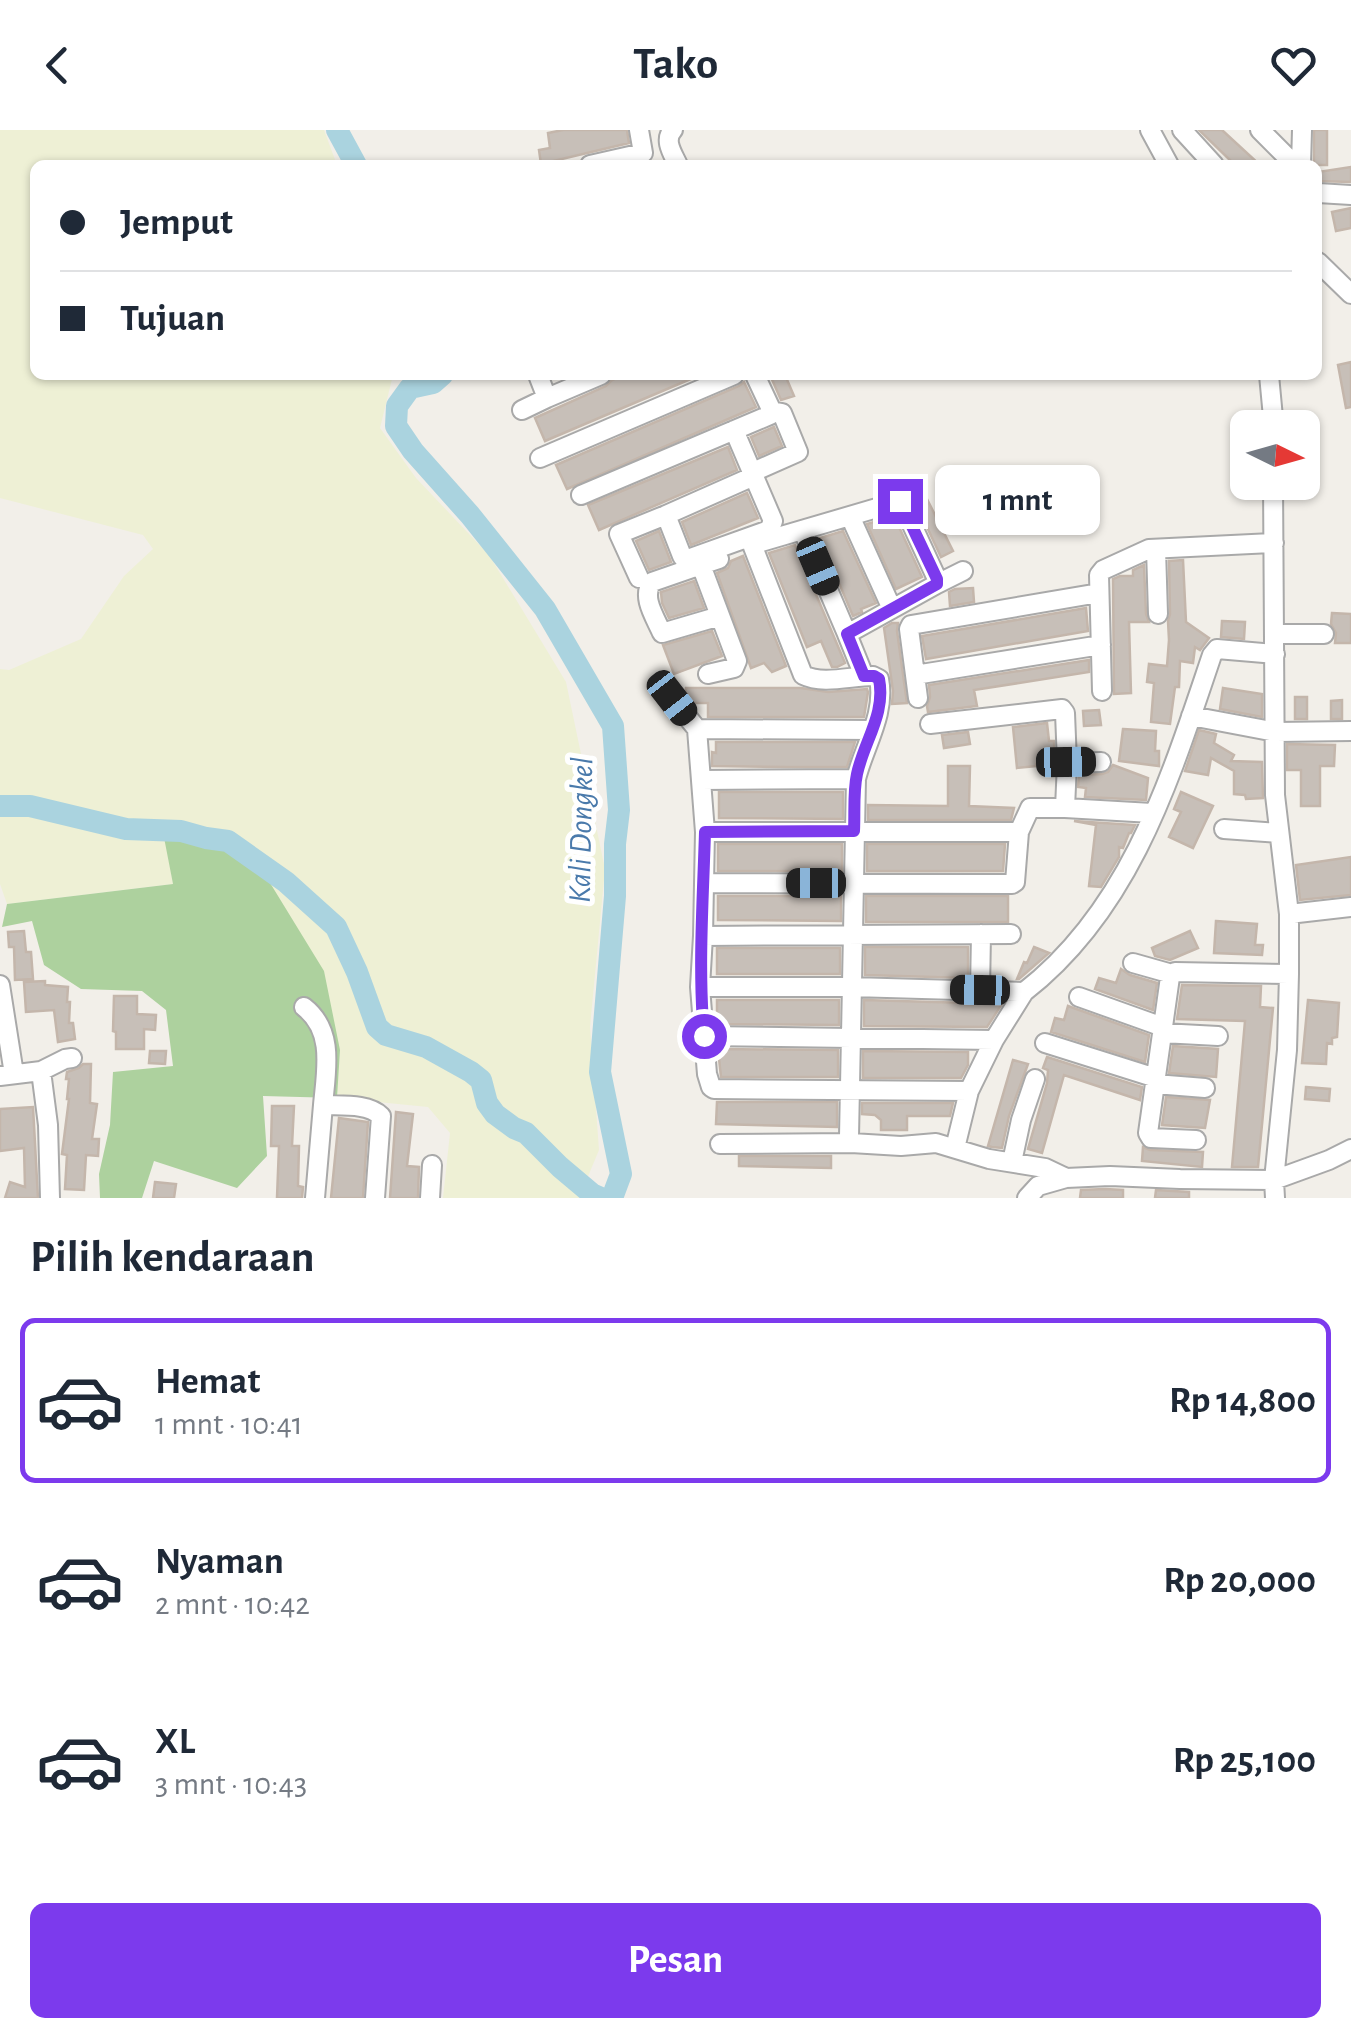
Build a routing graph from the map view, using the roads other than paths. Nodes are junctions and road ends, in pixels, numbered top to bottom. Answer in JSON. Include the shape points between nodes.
{"nodes":[{"id":1,"x":639,"y":130,"type":"edge"},
{"id":2,"x":673,"y":130,"type":"edge"},
{"id":3,"x":1150,"y":130,"type":"edge"},
{"id":4,"x":1182,"y":130,"type":"edge"},
{"id":5,"x":1260,"y":130,"type":"edge"},
{"id":6,"x":1302,"y":130,"type":"edge"},
{"id":7,"x":615,"y":160,"type":"edge"},
{"id":8,"x":676,"y":160,"type":"edge"},
{"id":9,"x":1166,"y":160,"type":"edge"},
{"id":10,"x":1209,"y":160,"type":"edge"},
{"id":11,"x":1293,"y":160,"type":"edge"},
{"id":12,"x":1299,"y":160,"type":"edge"},
{"id":13,"x":1322,"y":193,"type":"edge"},
{"id":14,"x":1351,"y":196,"type":"edge"},
{"id":15,"x":1322,"y":266,"type":"edge"},
{"id":16,"x":1351,"y":294,"type":"edge"},
{"id":17,"x":540,"y":380,"type":"edge"},
{"id":18,"x":590,"y":380,"type":"edge"},
{"id":19,"x":722,"y":380,"type":"edge"},
{"id":20,"x":757,"y":380,"type":"edge"},
{"id":21,"x":1270,"y":380,"type":"edge"},
{"id":22,"x":547,"y":398,"type":"junction"},
{"id":23,"x":522,"y":410,"type":"dead end"},
{"id":24,"x":1273,"y":410,"type":"edge"},
{"id":25,"x":771,"y":411,"type":"junction"},
{"id":26,"x":734,"y":430,"type":"junction"},
{"id":27,"x":540,"y":458,"type":"dead end"},
{"id":28,"x":753,"y":474,"type":"junction"},
{"id":29,"x":581,"y":495,"type":"dead end"},
{"id":30,"x":1273,"y":500,"type":"edge"},
{"id":31,"x":666,"y":515,"type":"junction"},
{"id":32,"x":850,"y":516,"type":"junction"},
{"id":33,"x":803,"y":531,"type":"junction"},
{"id":34,"x":1274,"y":543,"type":"junction"},
{"id":35,"x":752,"y":547,"type":"junction"},
{"id":36,"x":1156,"y":549,"type":"junction"},
{"id":37,"x":701,"y":565,"type":"junction"},
{"id":38,"x":963,"y":571,"type":"dead end"},
{"id":39,"x":639,"y":578,"type":"dead end"},
{"id":40,"x":937,"y":584,"type":"junction"},
{"id":41,"x":1099,"y":593,"type":"junction"},
{"id":42,"x":892,"y":608,"type":"junction"},
{"id":43,"x":1158,"y":614,"type":"dead end"},
{"id":44,"x":720,"y":616,"type":"junction"},
{"id":45,"x":847,"y":634,"type":"junction"},
{"id":46,"x":1324,"y":634,"type":"dead end"},
{"id":47,"x":1275,"y":644,"type":"junction"},
{"id":48,"x":1101,"y":645,"type":"junction"},
{"id":49,"x":708,"y":674,"type":"dead end"},
{"id":50,"x":915,"y":675,"type":"junction"},
{"id":51,"x":864,"y":676,"type":"junction"},
{"id":52,"x":1102,"y":691,"type":"dead end"},
{"id":53,"x":672,"y":698,"type":"dead end"},
{"id":54,"x":918,"y":698,"type":"dead end"},
{"id":55,"x":1190,"y":716,"type":"junction"},
{"id":56,"x":930,"y":724,"type":"dead end"},
{"id":57,"x":697,"y":730,"type":"junction"},
{"id":58,"x":872,"y":730,"type":"junction"},
{"id":59,"x":1351,"y":731,"type":"edge"},
{"id":60,"x":1276,"y":732,"type":"junction"},
{"id":61,"x":1066,"y":762,"type":"junction"},
{"id":62,"x":1101,"y":762,"type":"dead end"},
{"id":63,"x":856,"y":779,"type":"junction"},
{"id":64,"x":701,"y":780,"type":"junction"},
{"id":65,"x":1065,"y":808,"type":"junction"},
{"id":66,"x":1152,"y":814,"type":"junction"},
{"id":67,"x":1224,"y":830,"type":"dead end"},
{"id":68,"x":854,"y":831,"type":"junction"},
{"id":69,"x":705,"y":832,"type":"junction"},
{"id":70,"x":1019,"y":832,"type":"junction"},
{"id":71,"x":1278,"y":833,"type":"junction"},
{"id":72,"x":704,"y":883,"type":"junction"},
{"id":73,"x":854,"y":883,"type":"junction"},
{"id":74,"x":1351,"y":907,"type":"edge"},
{"id":75,"x":1289,"y":914,"type":"junction"},
{"id":76,"x":980,"y":934,"type":"junction"},
{"id":77,"x":1011,"y":934,"type":"dead end"},
{"id":78,"x":854,"y":935,"type":"junction"},
{"id":79,"x":703,"y":936,"type":"junction"},
{"id":80,"x":1133,"y":963,"type":"dead end"},
{"id":81,"x":1172,"y":974,"type":"junction"},
{"id":82,"x":1289,"y":974,"type":"junction"},
{"id":83,"x":0,"y":985,"type":"edge"},
{"id":84,"x":700,"y":987,"type":"junction"},
{"id":85,"x":852,"y":987,"type":"junction"},
{"id":86,"x":980,"y":990,"type":"junction"},
{"id":87,"x":1024,"y":992,"type":"junction"},
{"id":88,"x":1079,"y":997,"type":"dead end"},
{"id":89,"x":304,"y":1006,"type":"dead end"},
{"id":90,"x":1163,"y":1030,"type":"junction"},
{"id":91,"x":704,"y":1036,"type":"junction"},
{"id":92,"x":1218,"y":1036,"type":"dead end"},
{"id":93,"x":851,"y":1039,"type":"junction"},
{"id":94,"x":994,"y":1040,"type":"junction"},
{"id":95,"x":1045,"y":1043,"type":"dead end"},
{"id":96,"x":72,"y":1058,"type":"dead end"},
{"id":97,"x":41,"y":1071,"type":"junction"},
{"id":98,"x":7,"y":1075,"type":"edge"},
{"id":99,"x":1035,"y":1079,"type":"dead end"},
{"id":100,"x":1156,"y":1081,"type":"junction"},
{"id":101,"x":1206,"y":1088,"type":"dead end"},
{"id":102,"x":850,"y":1090,"type":"junction"},
{"id":103,"x":970,"y":1092,"type":"junction"},
{"id":104,"x":323,"y":1105,"type":"junction"},
{"id":105,"x":1196,"y":1140,"type":"dead end"},
{"id":106,"x":852,"y":1143,"type":"junction"},
{"id":107,"x":720,"y":1144,"type":"dead end"},
{"id":108,"x":955,"y":1148,"type":"junction"},
{"id":109,"x":1351,"y":1149,"type":"edge"},
{"id":110,"x":1012,"y":1162,"type":"junction"},
{"id":111,"x":432,"y":1165,"type":"dead end"},
{"id":112,"x":1145,"y":1177,"type":"junction"},
{"id":113,"x":1066,"y":1178,"type":"junction"},
{"id":114,"x":1274,"y":1189,"type":"edge"},
{"id":115,"x":50,"y":1198,"type":"edge"},
{"id":116,"x":315,"y":1198,"type":"edge"},
{"id":117,"x":375,"y":1198,"type":"edge"},
{"id":118,"x":430,"y":1198,"type":"edge"},
{"id":119,"x":1027,"y":1198,"type":"edge"},
{"id":120,"x":1144,"y":1198,"type":"edge"}],
"edges":[{"from":1,"to":7,"type":"street","via":[[640,155]]},
{"from":2,"to":8,"type":"street","via":[[668,142]]},
{"from":3,"to":9,"type":"street"},
{"from":4,"to":10,"type":"street"},
{"from":5,"to":11,"type":"street"},
{"from":6,"to":12,"type":"street"},
{"from":13,"to":14,"type":"street"},
{"from":15,"to":16,"type":"street"},
{"from":17,"to":22,"type":"street"},
{"from":18,"to":22,"type":"street"},
{"from":19,"to":27,"type":"street"},
{"from":20,"to":25,"type":"street"},
{"from":21,"to":24,"type":"street"},
{"from":22,"to":23,"type":"street"},
{"from":25,"to":26,"type":"street"},
{"from":25,"to":28,"type":"street","via":[[782,413],[798,452]]},
{"from":26,"to":28,"type":"street"},
{"from":26,"to":29,"type":"street"},
{"from":28,"to":31,"type":"street"},
{"from":28,"to":31,"type":"street","via":[[774,521],[769,530],[685,560]]},
{"from":30,"to":34,"type":"street"},
{"from":31,"to":39,"type":"street","via":[[619,534]]},
{"from":32,"to":33,"type":"street"},
{"from":32,"to":40,"type":"street","via":[[906,499]]},
{"from":32,"to":42,"type":"street"},
{"from":33,"to":35,"type":"street"},
{"from":33,"to":45,"type":"street"},
{"from":34,"to":36,"type":"street"},
{"from":34,"to":47,"type":"street"},
{"from":35,"to":37,"type":"street"},
{"from":35,"to":51,"type":"street","via":[[802,675]]},
{"from":36,"to":41,"type":"street","via":[[1103,570]]},
{"from":36,"to":43,"type":"street"},
{"from":37,"to":44,"type":"street"},
{"from":37,"to":44,"type":"street","via":[[652,582],[647,596],[662,634]]},
{"from":38,"to":40,"type":"street"},
{"from":40,"to":42,"type":"street"},
{"from":41,"to":48,"type":"street"},
{"from":41,"to":50,"type":"street","via":[[914,622],[909,629]]},
{"from":42,"to":45,"type":"street"},
{"from":44,"to":49,"type":"street","via":[[737,662]]},
{"from":45,"to":51,"type":"street"},
{"from":46,"to":47,"type":"street"},
{"from":47,"to":55,"type":"street","via":[[1218,649]]},
{"from":47,"to":60,"type":"street"},
{"from":48,"to":50,"type":"street"},
{"from":48,"to":52,"type":"street"},
{"from":50,"to":54,"type":"street"},
{"from":51,"to":58,"type":"street","via":[[879,679],[881,688]]},
{"from":53,"to":57,"type":"street"},
{"from":55,"to":60,"type":"street"},
{"from":55,"to":66,"type":"street"},
{"from":56,"to":61,"type":"street","via":[[1062,709]]},
{"from":57,"to":58,"type":"street"},
{"from":57,"to":64,"type":"street"},
{"from":58,"to":63,"type":"street"},
{"from":59,"to":60,"type":"street"},
{"from":60,"to":71,"type":"street"},
{"from":61,"to":62,"type":"street"},
{"from":61,"to":65,"type":"street"},
{"from":63,"to":64,"type":"street"},
{"from":63,"to":68,"type":"street"},
{"from":64,"to":69,"type":"street"},
{"from":65,"to":66,"type":"street"},
{"from":65,"to":70,"type":"street","via":[[1030,807]]},
{"from":66,"to":87,"type":"street","via":[[1134,860],[1098,916]]},
{"from":67,"to":71,"type":"street"},
{"from":68,"to":69,"type":"street"},
{"from":68,"to":70,"type":"street"},
{"from":68,"to":73,"type":"street"},
{"from":69,"to":72,"type":"street"},
{"from":70,"to":73,"type":"street","via":[[1012,884]]},
{"from":71,"to":75,"type":"street"},
{"from":72,"to":73,"type":"street"},
{"from":72,"to":79,"type":"street"},
{"from":73,"to":78,"type":"street"},
{"from":74,"to":75,"type":"street"},
{"from":75,"to":82,"type":"street"},
{"from":76,"to":77,"type":"street"},
{"from":76,"to":78,"type":"street"},
{"from":76,"to":86,"type":"street"},
{"from":78,"to":79,"type":"street"},
{"from":78,"to":85,"type":"street"},
{"from":79,"to":84,"type":"street"},
{"from":80,"to":81,"type":"street"},
{"from":81,"to":82,"type":"street"},
{"from":81,"to":90,"type":"street"},
{"from":82,"to":114,"type":"street"},
{"from":83,"to":98,"type":"street"},
{"from":84,"to":85,"type":"street"},
{"from":84,"to":91,"type":"street"},
{"from":85,"to":86,"type":"street"},
{"from":85,"to":93,"type":"street"},
{"from":86,"to":87,"type":"street"},
{"from":87,"to":94,"type":"street"},
{"from":88,"to":90,"type":"street"},
{"from":89,"to":104,"type":"street","via":[[326,1043]]},
{"from":90,"to":92,"type":"street"},
{"from":90,"to":100,"type":"street"},
{"from":91,"to":93,"type":"street"},
{"from":91,"to":102,"type":"street","via":[[714,1089]]},
{"from":93,"to":94,"type":"street"},
{"from":93,"to":102,"type":"street"},
{"from":94,"to":103,"type":"street"},
{"from":95,"to":100,"type":"street"},
{"from":96,"to":97,"type":"street"},
{"from":97,"to":98,"type":"street"},
{"from":97,"to":115,"type":"street"},
{"from":99,"to":110,"type":"street"},
{"from":100,"to":101,"type":"street"},
{"from":100,"to":105,"type":"street","via":[[1149,1136]]},
{"from":102,"to":103,"type":"street"},
{"from":102,"to":106,"type":"street"},
{"from":103,"to":108,"type":"street"},
{"from":104,"to":116,"type":"street"},
{"from":104,"to":117,"type":"street","via":[[380,1114]]},
{"from":106,"to":107,"type":"street"},
{"from":106,"to":108,"type":"street"},
{"from":108,"to":110,"type":"street"},
{"from":109,"to":114,"type":"street"},
{"from":110,"to":113,"type":"street"},
{"from":111,"to":118,"type":"street"},
{"from":112,"to":113,"type":"street"},
{"from":112,"to":114,"type":"street"},
{"from":112,"to":120,"type":"street"},
{"from":113,"to":119,"type":"street","via":[[1038,1186]]}]}
